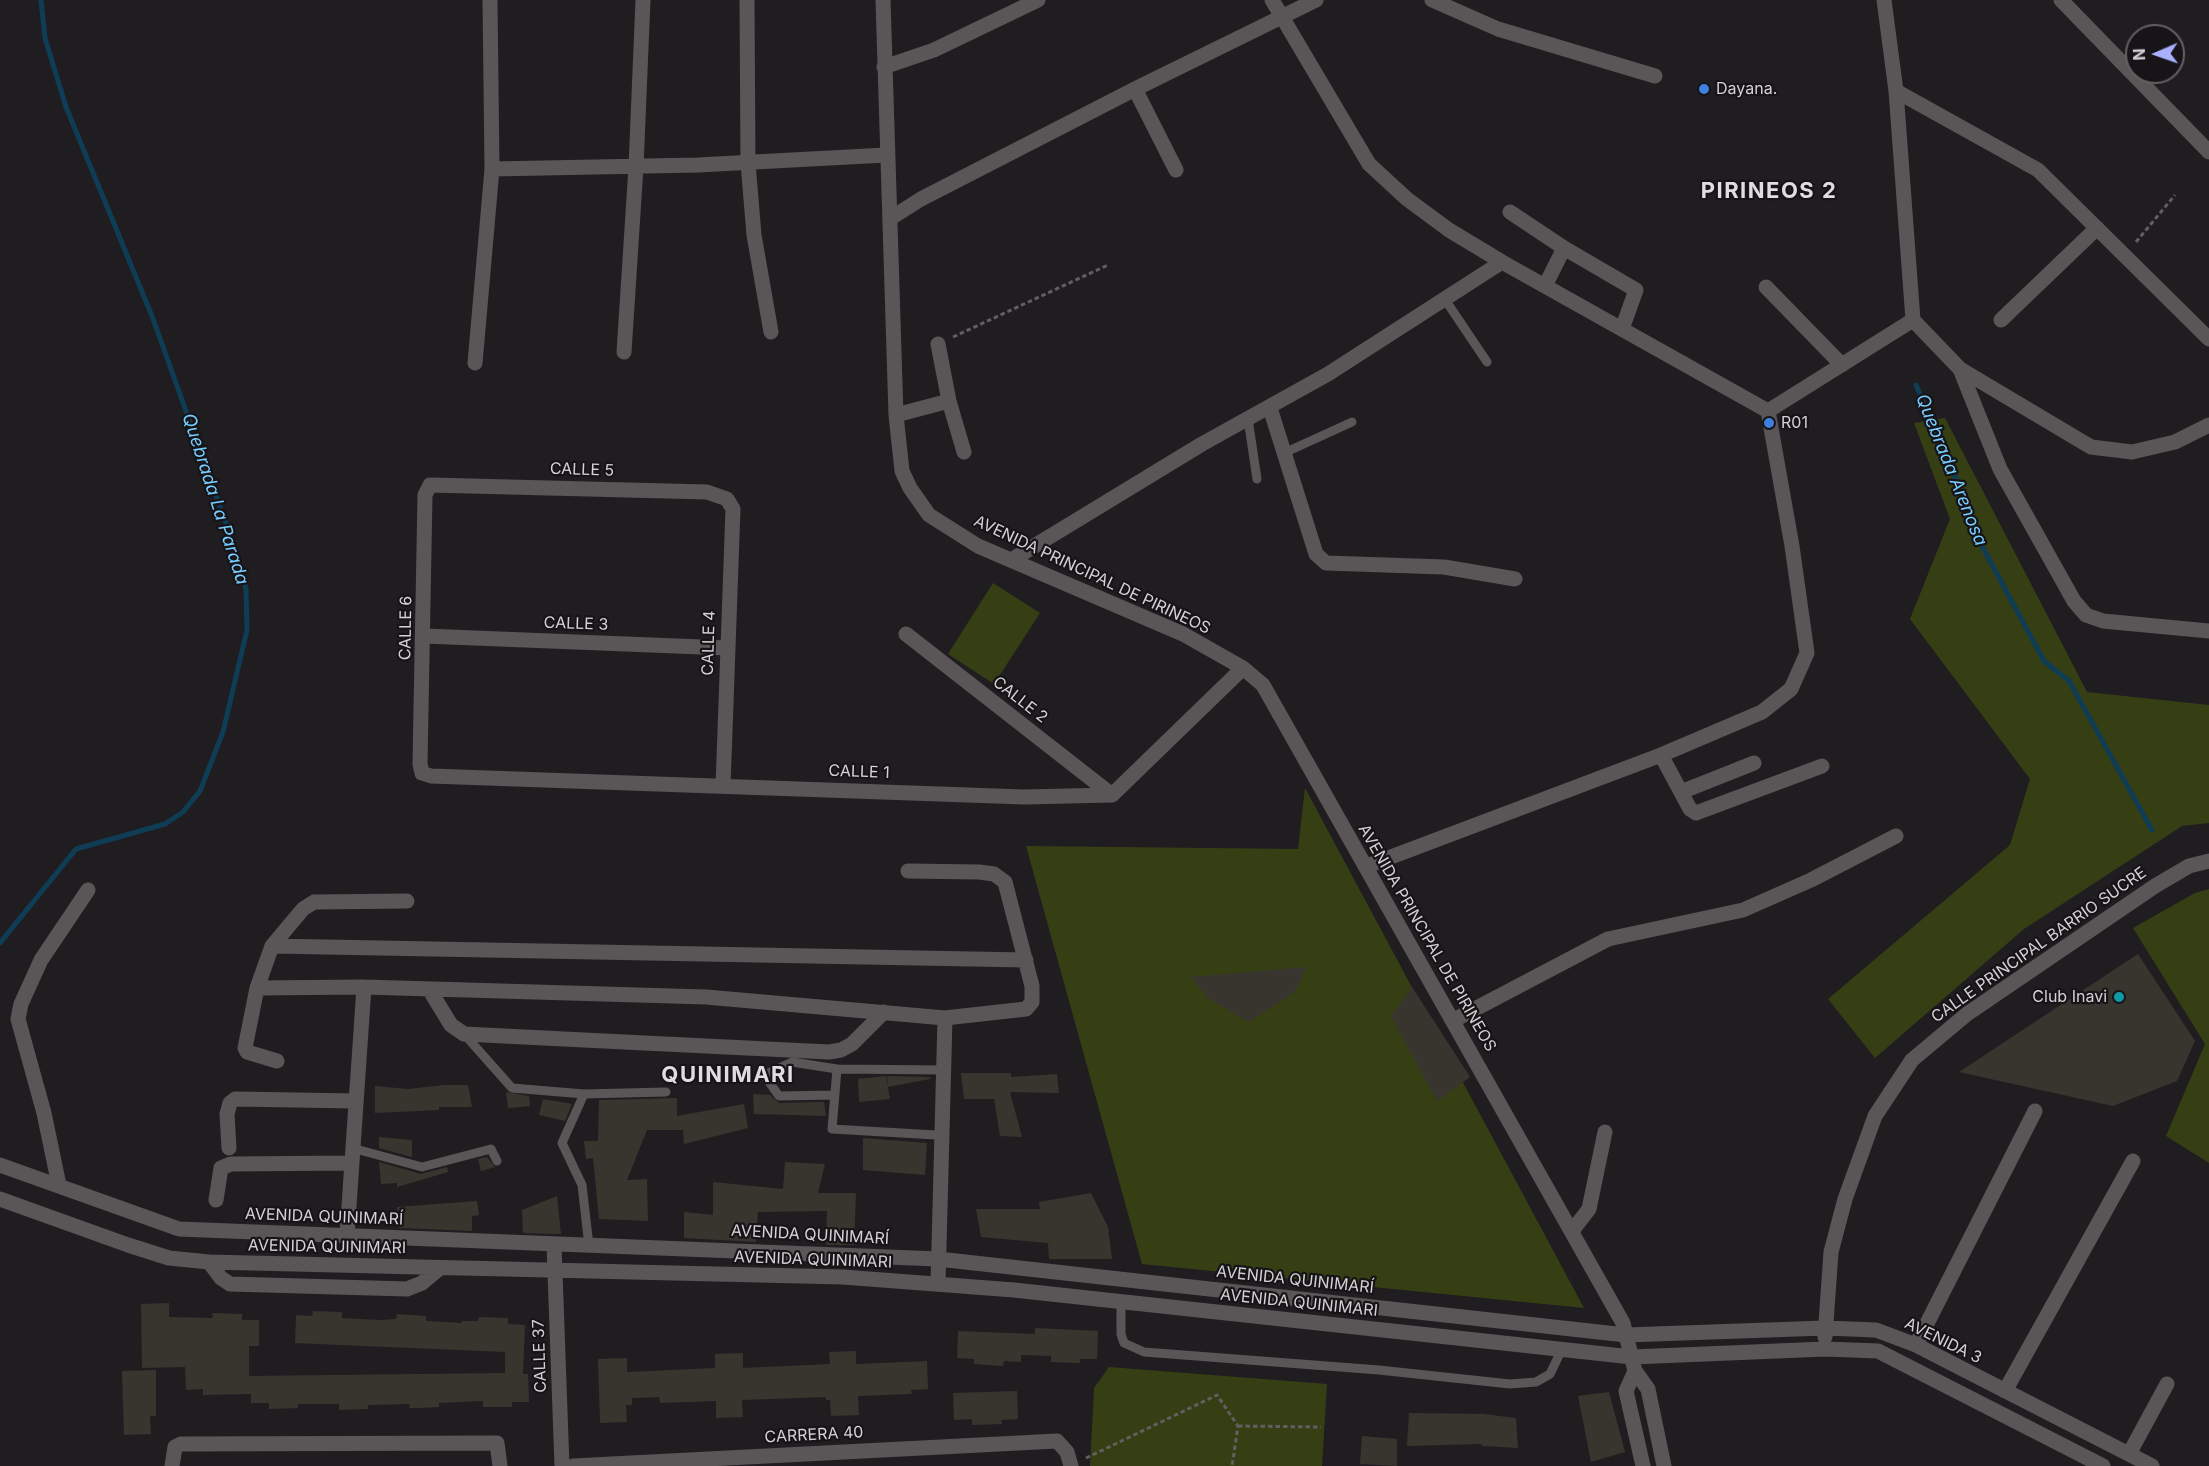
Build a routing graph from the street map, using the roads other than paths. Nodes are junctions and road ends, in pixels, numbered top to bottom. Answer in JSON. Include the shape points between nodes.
{"nodes":[{"id":1,"x":490,"y":0,"type":"edge"},
{"id":2,"x":644,"y":0,"type":"edge"},
{"id":3,"x":747,"y":0,"type":"edge"},
{"id":4,"x":883,"y":0,"type":"edge"},
{"id":5,"x":1038,"y":0,"type":"edge"},
{"id":6,"x":1272,"y":0,"type":"edge"},
{"id":7,"x":1316,"y":0,"type":"edge"},
{"id":8,"x":1432,"y":0,"type":"edge"},
{"id":9,"x":1884,"y":0,"type":"edge"},
{"id":10,"x":2061,"y":0,"type":"edge"},
{"id":11,"x":1280,"y":16,"type":"junction"},
{"id":12,"x":884,"y":68,"type":"junction"},
{"id":13,"x":1655,"y":76,"type":"dead end"},
{"id":14,"x":1135,"y":89,"type":"junction"},
{"id":15,"x":1896,"y":91,"type":"junction"},
{"id":16,"x":2209,"y":152,"type":"edge"},
{"id":17,"x":886,"y":155,"type":"junction"},
{"id":18,"x":748,"y":163,"type":"junction"},
{"id":19,"x":636,"y":167,"type":"junction"},
{"id":20,"x":492,"y":169,"type":"junction"},
{"id":21,"x":1176,"y":170,"type":"dead end"},
{"id":22,"x":1510,"y":212,"type":"dead end"},
{"id":23,"x":891,"y":218,"type":"junction"},
{"id":24,"x":2097,"y":228,"type":"junction"},
{"id":25,"x":1564,"y":248,"type":"junction"},
{"id":26,"x":1502,"y":262,"type":"junction"},
{"id":27,"x":1545,"y":286,"type":"junction"},
{"id":28,"x":1766,"y":287,"type":"dead end"},
{"id":29,"x":1444,"y":298,"type":"junction"},
{"id":30,"x":1913,"y":320,"type":"junction"},
{"id":31,"x":2001,"y":320,"type":"dead end"},
{"id":32,"x":1622,"y":329,"type":"junction"},
{"id":33,"x":771,"y":332,"type":"dead end"},
{"id":34,"x":2209,"y":339,"type":"edge"},
{"id":35,"x":938,"y":344,"type":"road end"},
{"id":36,"x":624,"y":352,"type":"dead end"},
{"id":37,"x":1487,"y":362,"type":"dead end"},
{"id":38,"x":475,"y":363,"type":"dead end"},
{"id":39,"x":1842,"y":364,"type":"junction"},
{"id":40,"x":1960,"y":369,"type":"junction"},
{"id":41,"x":949,"y":401,"type":"junction"},
{"id":42,"x":1270,"y":408,"type":"junction"},
{"id":43,"x":1768,"y":411,"type":"junction"},
{"id":44,"x":896,"y":415,"type":"junction"},
{"id":45,"x":1248,"y":418,"type":"junction"},
{"id":46,"x":1352,"y":422,"type":"dead end"},
{"id":47,"x":2209,"y":425,"type":"edge"},
{"id":48,"x":964,"y":452,"type":"dead end"},
{"id":49,"x":1284,"y":453,"type":"junction"},
{"id":50,"x":1257,"y":479,"type":"dead end"},
{"id":51,"x":430,"y":485,"type":"joint"},
{"id":52,"x":730,"y":503,"type":"joint"},
{"id":53,"x":1012,"y":559,"type":"junction"},
{"id":54,"x":1515,"y":579,"type":"dead end"},
{"id":55,"x":2209,"y":632,"type":"edge"},
{"id":56,"x":906,"y":634,"type":"dead end"},
{"id":57,"x":424,"y":636,"type":"junction"},
{"id":58,"x":727,"y":648,"type":"junction"},
{"id":59,"x":1243,"y":668,"type":"junction"},
{"id":60,"x":1660,"y":755,"type":"junction"},
{"id":61,"x":1754,"y":763,"type":"dead end"},
{"id":62,"x":1822,"y":766,"type":"dead end"},
{"id":63,"x":422,"y":772,"type":"joint"},
{"id":64,"x":723,"y":786,"type":"junction"},
{"id":65,"x":1681,"y":792,"type":"junction"},
{"id":66,"x":1112,"y":795,"type":"junction"},
{"id":67,"x":1896,"y":836,"type":"dead end"},
{"id":68,"x":2209,"y":861,"type":"edge"},
{"id":69,"x":1366,"y":866,"type":"junction"},
{"id":70,"x":908,"y":871,"type":"dead end"},
{"id":71,"x":88,"y":890,"type":"dead end"},
{"id":72,"x":407,"y":901,"type":"dead end"},
{"id":73,"x":272,"y":946,"type":"junction"},
{"id":74,"x":1026,"y":960,"type":"junction"},
{"id":75,"x":364,"y":987,"type":"junction"},
{"id":76,"x":257,"y":988,"type":"junction"},
{"id":77,"x":429,"y":989,"type":"junction"},
{"id":78,"x":884,"y":1012,"type":"junction"},
{"id":79,"x":945,"y":1018,"type":"junction"},
{"id":80,"x":1454,"y":1020,"type":"junction"},
{"id":81,"x":464,"y":1034,"type":"junction"},
{"id":82,"x":277,"y":1061,"type":"dead end"},
{"id":83,"x":837,"y":1069,"type":"junction"},
{"id":84,"x":944,"y":1070,"type":"junction"},
{"id":85,"x":666,"y":1092,"type":"dead end"},
{"id":86,"x":584,"y":1094,"type":"junction"},
{"id":87,"x":835,"y":1095,"type":"junction"},
{"id":88,"x":356,"y":1101,"type":"junction"},
{"id":89,"x":2035,"y":1111,"type":"dead end"},
{"id":90,"x":1605,"y":1132,"type":"dead end"},
{"id":91,"x":936,"y":1135,"type":"dead end"},
{"id":92,"x":229,"y":1148,"type":"dead end"},
{"id":93,"x":352,"y":1155,"type":"junction"},
{"id":94,"x":497,"y":1161,"type":"dead end"},
{"id":95,"x":2133,"y":1161,"type":"dead end"},
{"id":96,"x":0,"y":1165,"type":"edge"},
{"id":97,"x":59,"y":1185,"type":"junction"},
{"id":98,"x":0,"y":1199,"type":"edge"},
{"id":99,"x":216,"y":1200,"type":"dead end"},
{"id":100,"x":1572,"y":1232,"type":"junction"},
{"id":101,"x":347,"y":1235,"type":"junction"},
{"id":102,"x":554,"y":1245,"type":"junction"},
{"id":103,"x":589,"y":1246,"type":"junction"},
{"id":104,"x":938,"y":1259,"type":"junction"},
{"id":105,"x":209,"y":1262,"type":"junction"},
{"id":106,"x":440,"y":1268,"type":"junction"},
{"id":107,"x":555,"y":1270,"type":"junction"},
{"id":108,"x":938,"y":1284,"type":"junction"},
{"id":109,"x":1121,"y":1302,"type":"junction"},
{"id":110,"x":1825,"y":1328,"type":"junction"},
{"id":111,"x":1626,"y":1335,"type":"junction"},
{"id":112,"x":1916,"y":1345,"type":"junction"},
{"id":113,"x":1825,"y":1348,"type":"junction"},
{"id":114,"x":1562,"y":1349,"type":"junction"},
{"id":115,"x":1634,"y":1364,"type":"junction"},
{"id":116,"x":2168,"y":1384,"type":"dead end"},
{"id":117,"x":2005,"y":1392,"type":"junction"},
{"id":118,"x":2129,"y":1454,"type":"junction"},
{"id":119,"x":172,"y":1466,"type":"edge"},
{"id":120,"x":500,"y":1466,"type":"edge"},
{"id":121,"x":562,"y":1466,"type":"edge"},
{"id":122,"x":573,"y":1466,"type":"edge"},
{"id":123,"x":1071,"y":1466,"type":"edge"},
{"id":124,"x":1643,"y":1466,"type":"edge"},
{"id":125,"x":1664,"y":1466,"type":"edge"},
{"id":126,"x":2103,"y":1466,"type":"edge"},
{"id":127,"x":2152,"y":1466,"type":"edge"}],
"edges":[{"from":1,"to":20,"type":"street"},
{"from":2,"to":19,"type":"street"},
{"from":3,"to":18,"type":"street"},
{"from":4,"to":12,"type":"street","name":"AVENIDA PRINCIPAL DE PIRINEOS"},
{"from":5,"to":12,"type":"street","via":[[934,50]]},
{"from":6,"to":11,"type":"street"},
{"from":7,"to":11,"type":"street"},
{"from":8,"to":13,"type":"street","via":[[1498,29]]},
{"from":9,"to":15,"type":"street"},
{"from":10,"to":16,"type":"street"},
{"from":11,"to":14,"type":"street"},
{"from":11,"to":26,"type":"street","via":[[1319,75],[1369,164],[1449,230]]},
{"from":12,"to":17,"type":"street","name":"AVENIDA PRINCIPAL DE PIRINEOS"},
{"from":14,"to":21,"type":"street"},
{"from":14,"to":23,"type":"street"},
{"from":15,"to":24,"type":"street","via":[[2038,170]]},
{"from":15,"to":30,"type":"street"},
{"from":17,"to":18,"type":"street"},
{"from":17,"to":23,"type":"street","name":"AVENIDA PRINCIPAL DE PIRINEOS"},
{"from":18,"to":19,"type":"street"},
{"from":18,"to":33,"type":"street","via":[[754,235]]},
{"from":19,"to":20,"type":"street"},
{"from":19,"to":36,"type":"street"},
{"from":20,"to":38,"type":"street"},
{"from":22,"to":25,"type":"street"},
{"from":23,"to":44,"type":"street","name":"AVENIDA PRINCIPAL DE PIRINEOS"},
{"from":24,"to":31,"type":"street"},
{"from":24,"to":34,"type":"street"},
{"from":25,"to":27,"type":"street"},
{"from":25,"to":32,"type":"street","via":[[1635,290]]},
{"from":26,"to":27,"type":"street"},
{"from":26,"to":29,"type":"street"},
{"from":27,"to":32,"type":"street"},
{"from":28,"to":39,"type":"street"},
{"from":29,"to":37,"type":"lane"},
{"from":29,"to":42,"type":"street"},
{"from":30,"to":39,"type":"street"},
{"from":30,"to":40,"type":"street"},
{"from":32,"to":43,"type":"street"},
{"from":35,"to":41,"type":"street"},
{"from":39,"to":43,"type":"street"},
{"from":40,"to":47,"type":"street","via":[[2091,447],[2132,452],[2175,442]]},
{"from":40,"to":55,"type":"street","via":[[2000,469],[2073,601],[2086,615],[2103,621]]},
{"from":41,"to":44,"type":"street"},
{"from":41,"to":48,"type":"street"},
{"from":42,"to":45,"type":"street"},
{"from":42,"to":49,"type":"street"},
{"from":43,"to":60,"type":"street","via":[[1807,653],[1791,689],[1762,712]]},
{"from":44,"to":53,"type":"street","name":"AVENIDA PRINCIPAL DE PIRINEOS","via":[[902,471],[929,515],[978,546]]},
{"from":45,"to":50,"type":"lane"},
{"from":45,"to":53,"type":"street"},
{"from":46,"to":49,"type":"lane"},
{"from":49,"to":54,"type":"street","via":[[1316,554],[1326,563],[1444,567]]},
{"from":51,"to":52,"type":"street","name":"CALLE 5","via":[[707,492]]},
{"from":51,"to":57,"type":"street","name":"CALLE 6","via":[[425,495]]},
{"from":52,"to":58,"type":"street","name":"CALLE 4","via":[[733,509]]},
{"from":53,"to":59,"type":"street","name":"AVENIDA PRINCIPAL DE PIRINEOS","via":[[1182,634]]},
{"from":56,"to":66,"type":"street","name":"CALLE 2"},
{"from":57,"to":58,"type":"street","name":"CALLE 3"},
{"from":57,"to":63,"type":"street","name":"CALLE 6"},
{"from":58,"to":64,"type":"street","name":"CALLE 4"},
{"from":59,"to":66,"type":"street"},
{"from":59,"to":69,"type":"street","name":"AVENIDA PRINCIPAL DE PIRINEOS","via":[[1263,685]]},
{"from":60,"to":65,"type":"street"},
{"from":60,"to":69,"type":"street"},
{"from":61,"to":65,"type":"street"},
{"from":62,"to":65,"type":"street","via":[[1696,813],[1690,810]]},
{"from":63,"to":64,"type":"street","name":"CALLE 1","via":[[431,776]]},
{"from":64,"to":66,"type":"street","name":"CALLE 1","via":[[1024,797]]},
{"from":67,"to":80,"type":"street","via":[[1743,910],[1608,939]]},
{"from":68,"to":110,"type":"street","name":"CALLE PRINCIPAL BARRIO SUCRE","via":[[2189,866],[2155,886],[1966,1014],[1912,1060],[1875,1116],[1845,1199],[1831,1252]]},
{"from":69,"to":80,"type":"street","name":"AVENIDA PRINCIPAL DE PIRINEOS"},
{"from":70,"to":74,"type":"street","via":[[987,873],[1005,882]]},
{"from":71,"to":97,"type":"street","via":[[41,960],[18,1019]]},
{"from":72,"to":73,"type":"street","via":[[314,902],[303,909]]},
{"from":73,"to":74,"type":"street"},
{"from":73,"to":76,"type":"street"},
{"from":74,"to":79,"type":"street","via":[[1032,1002],[1026,1009]]},
{"from":75,"to":76,"type":"street"},
{"from":75,"to":77,"type":"street"},
{"from":75,"to":88,"type":"street"},
{"from":76,"to":82,"type":"street","via":[[245,1048]]},
{"from":77,"to":78,"type":"street","via":[[706,997]]},
{"from":77,"to":81,"type":"street","via":[[451,1024]]},
{"from":78,"to":79,"type":"street"},
{"from":78,"to":81,"type":"street","via":[[852,1044],[829,1052]]},
{"from":79,"to":84,"type":"street"},
{"from":80,"to":100,"type":"street","name":"AVENIDA PRINCIPAL DE PIRINEOS"},
{"from":81,"to":86,"type":"lane","via":[[512,1088]]},
{"from":83,"to":84,"type":"lane"},
{"from":83,"to":87,"type":"lane"},
{"from":83,"to":87,"type":"lane","via":[[792,1062],[764,1075],[779,1095]]},
{"from":84,"to":104,"type":"street"},
{"from":85,"to":86,"type":"lane"},
{"from":86,"to":103,"type":"lane","via":[[562,1143],[582,1185]]},
{"from":87,"to":91,"type":"lane","via":[[832,1129]]},
{"from":88,"to":92,"type":"street","via":[[235,1099],[227,1114]]},
{"from":88,"to":93,"type":"street"},
{"from":89,"to":112,"type":"street"},
{"from":90,"to":100,"type":"street","via":[[1589,1209]]},
{"from":93,"to":94,"type":"lane","via":[[422,1167],[491,1149]]},
{"from":93,"to":99,"type":"street","via":[[231,1164],[221,1168]]},
{"from":93,"to":101,"type":"street"},
{"from":95,"to":117,"type":"street"},
{"from":96,"to":97,"type":"street","name":"AVENIDA QUINIMARÍ"},
{"from":97,"to":101,"type":"street","name":"AVENIDA QUINIMARÍ","via":[[179,1229]]},
{"from":98,"to":105,"type":"street","name":"AVENIDA QUINIMARI","via":[[169,1257]]},
{"from":100,"to":111,"type":"street","name":"AVENIDA PRINCIPAL DE PIRINEOS"},
{"from":101,"to":102,"type":"street","name":"AVENIDA QUINIMARÍ"},
{"from":102,"to":103,"type":"street","name":"AVENIDA QUINIMARÍ"},
{"from":102,"to":107,"type":"street","name":"CALLE 37"},
{"from":103,"to":104,"type":"street","name":"AVENIDA QUINIMARÍ"},
{"from":104,"to":108,"type":"street"},
{"from":104,"to":111,"type":"street","name":"AVENIDA QUINIMARÍ"},
{"from":105,"to":106,"type":"street","name":"AVENIDA QUINIMARI"},
{"from":105,"to":106,"type":"street","via":[[230,1284],[406,1289],[422,1283]]},
{"from":106,"to":107,"type":"street","name":"AVENIDA QUINIMARI"},
{"from":107,"to":108,"type":"street","name":"AVENIDA QUINIMARI","via":[[843,1277]]},
{"from":107,"to":121,"type":"street","name":"CALLE 37"},
{"from":108,"to":109,"type":"street","name":"AVENIDA QUINIMARI"},
{"from":109,"to":114,"type":"street","name":"AVENIDA QUINIMARI"},
{"from":109,"to":114,"type":"lane","via":[[1124,1342],[1144,1352],[1510,1384],[1536,1382],[1550,1374]]},
{"from":110,"to":111,"type":"street","name":"AVENIDA 3"},
{"from":110,"to":112,"type":"street","name":"AVENIDA 3","via":[[1876,1330]]},
{"from":110,"to":113,"type":"street","name":"CALLE PRINCIPAL BARRIO SUCRE"},
{"from":111,"to":115,"type":"street","name":"AVENIDA PRINCIPAL DE PIRINEOS"},
{"from":112,"to":117,"type":"street","name":"AVENIDA 3"},
{"from":113,"to":115,"type":"street"},
{"from":113,"to":126,"type":"street","via":[[1878,1351]]},
{"from":114,"to":115,"type":"street","name":"AVENIDA QUINIMARI"},
{"from":115,"to":124,"type":"street","name":"AVENIDA PRINCIPAL DE PIRINEOS","via":[[1626,1391]]},
{"from":115,"to":125,"type":"street","name":"AVENIDA PRINCIPAL DE PIRINEOS","via":[[1648,1389]]},
{"from":116,"to":118,"type":"street"},
{"from":117,"to":118,"type":"street","name":"AVENIDA 3"},
{"from":118,"to":127,"type":"street","name":"AVENIDA 3"},
{"from":119,"to":120,"type":"street","via":[[175,1447],[181,1444],[497,1443]]},
{"from":122,"to":123,"type":"street","name":"CARRERA 40","via":[[1057,1441],[1067,1452]]}]}
